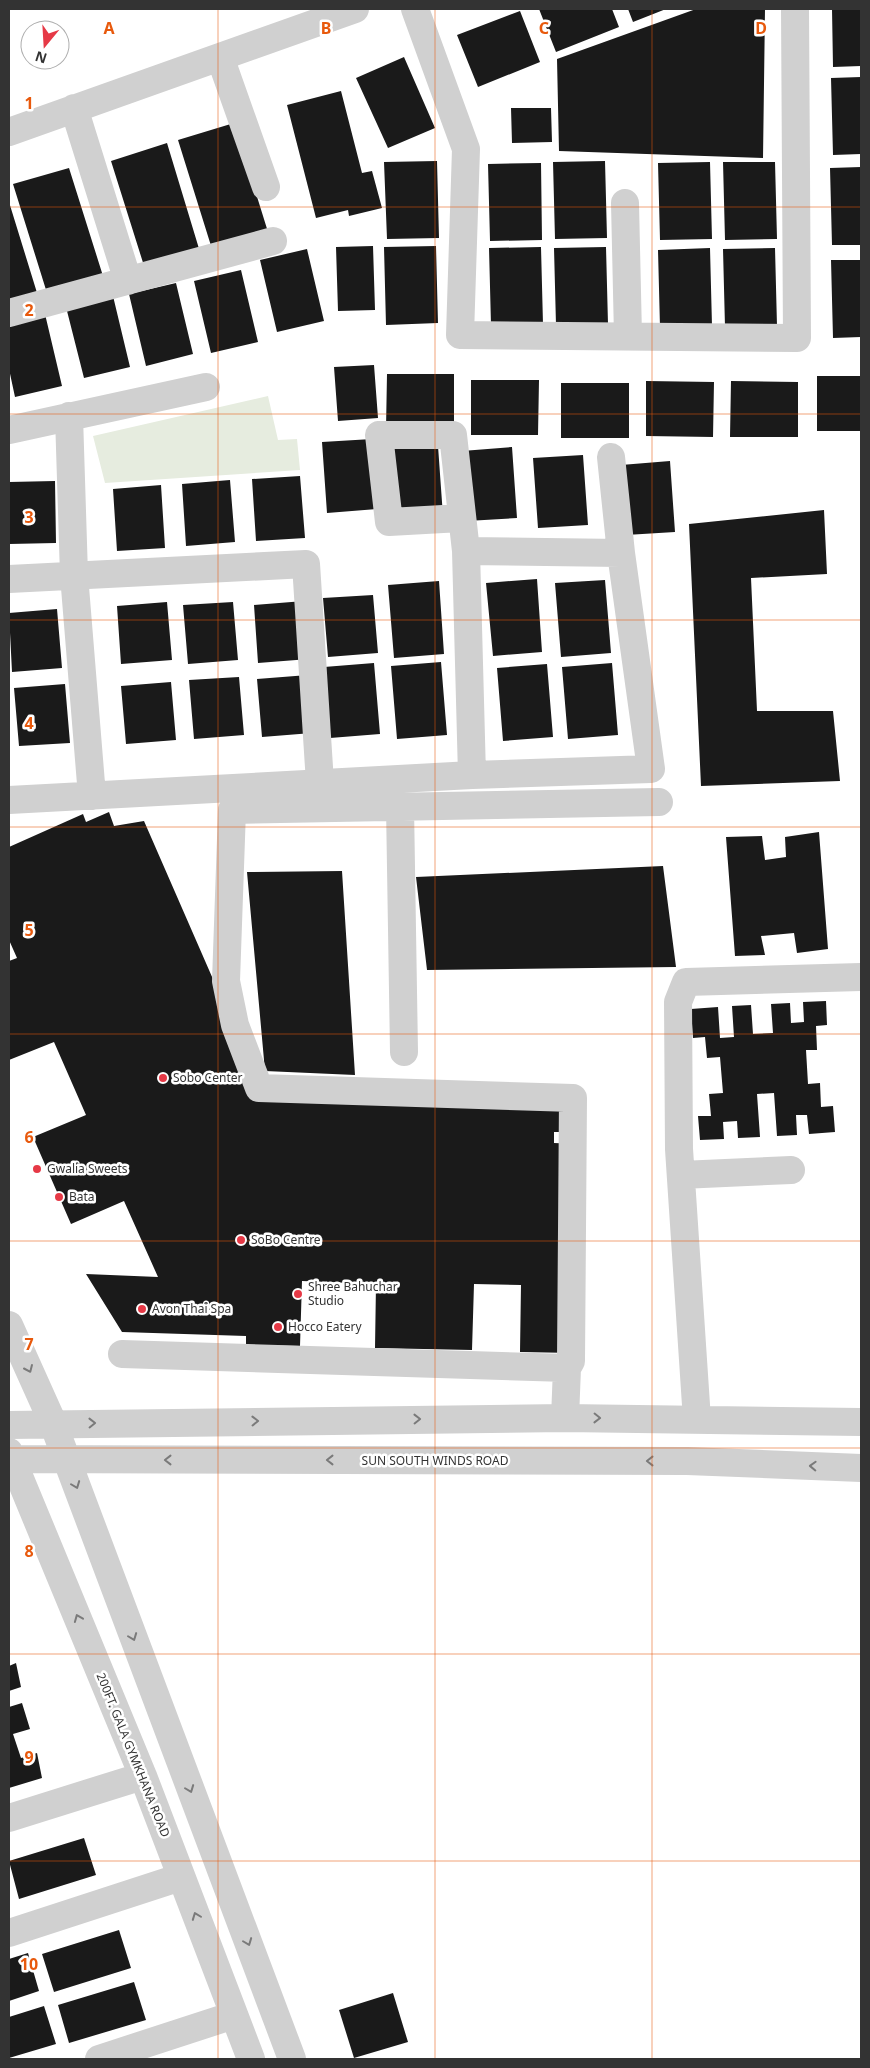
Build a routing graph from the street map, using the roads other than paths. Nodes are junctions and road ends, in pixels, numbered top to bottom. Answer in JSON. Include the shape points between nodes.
{"nodes":[{"id":1,"x":355,"y":9,"type":"edge"},
{"id":2,"x":415,"y":9,"type":"edge"},
{"id":3,"x":795,"y":9,"type":"edge"},
{"id":4,"x":220,"y":57,"type":"junction"},
{"id":5,"x":74,"y":108,"type":"junction"},
{"id":6,"x":9,"y":132,"type":"edge"},
{"id":7,"x":266,"y":187,"type":"dead end"},
{"id":8,"x":625,"y":203,"type":"dead end"},
{"id":9,"x":273,"y":241,"type":"dead end"},
{"id":10,"x":128,"y":281,"type":"junction"},
{"id":11,"x":9,"y":313,"type":"edge"},
{"id":12,"x":628,"y":336,"type":"junction"},
{"id":13,"x":206,"y":387,"type":"dead end"},
{"id":14,"x":69,"y":416,"type":"junction"},
{"id":15,"x":9,"y":430,"type":"edge"},
{"id":16,"x":610,"y":457,"type":"dead end"},
{"id":17,"x":461,"y":518,"type":"dead end"},
{"id":18,"x":466,"y":551,"type":"junction"},
{"id":19,"x":621,"y":554,"type":"junction"},
{"id":20,"x":74,"y":575,"type":"junction"},
{"id":21,"x":9,"y":579,"type":"edge"},
{"id":22,"x":472,"y":775,"type":"junction"},
{"id":23,"x":320,"y":783,"type":"junction"},
{"id":24,"x":92,"y":796,"type":"junction"},
{"id":25,"x":9,"y":800,"type":"edge"},
{"id":26,"x":659,"y":802,"type":"dead end"},
{"id":27,"x":400,"y":806,"type":"junction"},
{"id":28,"x":861,"y":977,"type":"edge"},
{"id":29,"x":404,"y":1052,"type":"dead end"},
{"id":30,"x":791,"y":1170,"type":"dead end"},
{"id":31,"x":681,"y":1175,"type":"junction"},
{"id":32,"x":9,"y":1324,"type":"edge"},
{"id":33,"x":122,"y":1354,"type":"dead end"},
{"id":34,"x":567,"y":1368,"type":"junction"},
{"id":35,"x":565,"y":1418,"type":"junction"},
{"id":36,"x":697,"y":1420,"type":"junction"},
{"id":37,"x":861,"y":1422,"type":"edge"},
{"id":38,"x":53,"y":1423,"type":"junction"},
{"id":39,"x":9,"y":1425,"type":"edge"},
{"id":40,"x":10,"y":1457,"type":"edge"},
{"id":41,"x":66,"y":1460,"type":"junction"},
{"id":42,"x":861,"y":1468,"type":"edge"},
{"id":43,"x":142,"y":1776,"type":"junction"},
{"id":44,"x":9,"y":1818,"type":"edge"},
{"id":45,"x":181,"y":1877,"type":"junction"},
{"id":46,"x":9,"y":1933,"type":"edge"},
{"id":47,"x":234,"y":2015,"type":"junction"},
{"id":48,"x":99,"y":2059,"type":"edge"},
{"id":49,"x":251,"y":2059,"type":"edge"},
{"id":50,"x":292,"y":2059,"type":"edge"}],
"edges":[{"from":1,"to":4,"type":"street"},
{"from":2,"to":12,"type":"street","via":[[466,149],[460,335]]},
{"from":3,"to":12,"type":"street","via":[[797,338]]},
{"from":4,"to":5,"type":"street"},
{"from":4,"to":7,"type":"street"},
{"from":5,"to":6,"type":"street"},
{"from":5,"to":10,"type":"street"},
{"from":8,"to":12,"type":"street"},
{"from":9,"to":10,"type":"street"},
{"from":10,"to":11,"type":"street"},
{"from":13,"to":14,"type":"street"},
{"from":14,"to":15,"type":"street"},
{"from":14,"to":20,"type":"street"},
{"from":16,"to":19,"type":"street"},
{"from":17,"to":18,"type":"street"},
{"from":18,"to":19,"type":"street"},
{"from":18,"to":22,"type":"street"},
{"from":19,"to":22,"type":"street","via":[[651,769]]},
{"from":20,"to":21,"type":"street"},
{"from":20,"to":23,"type":"street","via":[[306,564]]},
{"from":20,"to":24,"type":"street"},
{"from":22,"to":23,"type":"street"},
{"from":23,"to":24,"type":"street"},
{"from":24,"to":25,"type":"street"},
{"from":26,"to":27,"type":"street"},
{"from":27,"to":29,"type":"street"},
{"from":27,"to":34,"type":"street","via":[[232,810],[226,981],[235,1026],[259,1088],[573,1098],[571,1361]]},
{"from":28,"to":31,"type":"street","via":[[686,982],[678,1002]]},
{"from":30,"to":31,"type":"street"},
{"from":31,"to":36,"type":"street"},
{"from":32,"to":38,"type":"street","one_way":true},
{"from":33,"to":34,"type":"street"},
{"from":34,"to":35,"type":"street"},
{"from":35,"to":36,"type":"street","one_way":true},
{"from":38,"to":35,"type":"street","one_way":true},
{"from":36,"to":37,"type":"street"},
{"from":38,"to":39,"type":"street"},
{"from":38,"to":41,"type":"street"},
{"from":40,"to":41,"type":"street","name":"SUN SOUTH WINDS ROAD"},
{"from":43,"to":40,"type":"street","name":"200FT. GALA GYMKHANA ROAD","one_way":true},
{"from":42,"to":41,"type":"street","name":"SUN SOUTH WINDS ROAD","one_way":true,"via":[[687,1461]]},
{"from":41,"to":50,"type":"street","one_way":true},
{"from":43,"to":44,"type":"street"},
{"from":43,"to":45,"type":"street","name":"200FT. GALA GYMKHANA ROAD"},
{"from":45,"to":46,"type":"street"},
{"from":47,"to":45,"type":"street","name":"200FT. GALA GYMKHANA ROAD","one_way":true},
{"from":47,"to":48,"type":"street"},
{"from":47,"to":49,"type":"street","name":"200FT. GALA GYMKHANA ROAD"}]}
